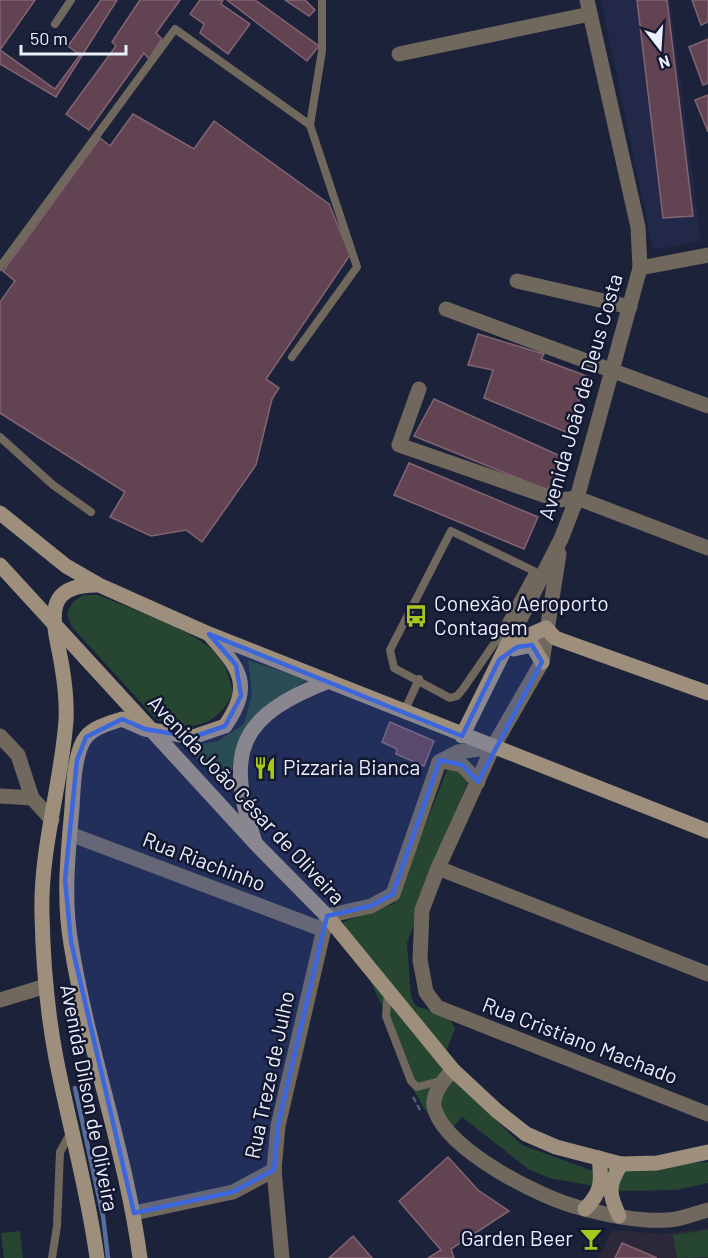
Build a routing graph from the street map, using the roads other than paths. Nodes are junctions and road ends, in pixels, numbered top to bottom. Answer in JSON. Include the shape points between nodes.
{"nodes":[{"id":1,"x":71,"y":0,"type":"edge"},
{"id":2,"x":322,"y":0,"type":"edge"},
{"id":3,"x":589,"y":7,"type":"edge"},
{"id":4,"x":56,"y":24,"type":"dead end"},
{"id":5,"x":399,"y":54,"type":"dead end"},
{"id":6,"x":310,"y":125,"type":"junction"},
{"id":7,"x":708,"y":255,"type":"edge"},
{"id":8,"x":0,"y":267,"type":"edge"},
{"id":9,"x":640,"y":268,"type":"junction"},
{"id":10,"x":517,"y":281,"type":"dead end"},
{"id":11,"x":630,"y":307,"type":"junction"},
{"id":12,"x":446,"y":309,"type":"dead end"},
{"id":13,"x":292,"y":357,"type":"dead end"},
{"id":14,"x":614,"y":370,"type":"junction"},
{"id":15,"x":419,"y":389,"type":"dead end"},
{"id":16,"x":708,"y":406,"type":"edge"},
{"id":17,"x":0,"y":437,"type":"edge"},
{"id":18,"x":577,"y":498,"type":"junction"},
{"id":19,"x":91,"y":512,"type":"dead end"},
{"id":20,"x":0,"y":513,"type":"edge"},
{"id":21,"x":561,"y":539,"type":"junction"},
{"id":22,"x":708,"y":548,"type":"edge"},
{"id":23,"x":0,"y":565,"type":"edge"},
{"id":24,"x":99,"y":585,"type":"junction"},
{"id":25,"x":52,"y":625,"type":"junction"},
{"id":26,"x":546,"y":628,"type":"junction"},
{"id":27,"x":209,"y":634,"type":"junction"},
{"id":28,"x":502,"y":641,"type":"junction"},
{"id":29,"x":499,"y":660,"type":"junction"},
{"id":30,"x":542,"y":662,"type":"junction"},
{"id":31,"x":419,"y":679,"type":"junction"},
{"id":32,"x":329,"y":681,"type":"junction"},
{"id":33,"x":708,"y":693,"type":"edge"},
{"id":34,"x":404,"y":712,"type":"junction"},
{"id":35,"x":152,"y":731,"type":"junction"},
{"id":36,"x":462,"y":735,"type":"junction"},
{"id":37,"x":0,"y":736,"type":"edge"},
{"id":38,"x":493,"y":747,"type":"junction"},
{"id":39,"x":441,"y":761,"type":"junction"},
{"id":40,"x":478,"y":782,"type":"junction"},
{"id":41,"x":0,"y":796,"type":"edge"},
{"id":42,"x":32,"y":798,"type":"junction"},
{"id":43,"x":52,"y":820,"type":"junction"},
{"id":44,"x":708,"y":831,"type":"edge"},
{"id":45,"x":70,"y":834,"type":"junction"},
{"id":46,"x":256,"y":843,"type":"junction"},
{"id":47,"x":438,"y":868,"type":"junction"},
{"id":48,"x":326,"y":923,"type":"junction"},
{"id":49,"x":708,"y":974,"type":"edge"},
{"id":50,"x":46,"y":986,"type":"junction"},
{"id":51,"x":388,"y":990,"type":"junction"},
{"id":52,"x":0,"y":1000,"type":"edge"},
{"id":53,"x":437,"y":1007,"type":"joint"},
{"id":54,"x":448,"y":1075,"type":"junction"},
{"id":55,"x":708,"y":1114,"type":"edge"},
{"id":56,"x":71,"y":1131,"type":"junction"},
{"id":57,"x":708,"y":1152,"type":"edge"},
{"id":58,"x":599,"y":1158,"type":"junction"},
{"id":59,"x":621,"y":1164,"type":"junction"},
{"id":60,"x":274,"y":1170,"type":"junction"},
{"id":61,"x":585,"y":1209,"type":"junction"},
{"id":62,"x":708,"y":1210,"type":"edge"},
{"id":63,"x":134,"y":1213,"type":"junction"},
{"id":64,"x":619,"y":1216,"type":"junction"},
{"id":65,"x":52,"y":1258,"type":"edge"},
{"id":66,"x":97,"y":1258,"type":"edge"},
{"id":67,"x":140,"y":1258,"type":"edge"},
{"id":68,"x":282,"y":1258,"type":"edge"}],
"edges":[{"from":1,"to":4,"type":"lane"},
{"from":2,"to":6,"type":"lane","via":[[322,51]]},
{"from":3,"to":5,"type":"street"},
{"from":3,"to":9,"type":"street","name":"Avenida João de Deus Costa","via":[[638,227]]},
{"from":6,"to":8,"type":"lane","via":[[176,29]]},
{"from":6,"to":13,"type":"lane","via":[[357,267]]},
{"from":7,"to":9,"type":"street"},
{"from":9,"to":11,"type":"street","name":"Avenida João de Deus Costa"},
{"from":10,"to":11,"type":"street"},
{"from":11,"to":14,"type":"street","name":"Avenida João de Deus Costa"},
{"from":12,"to":14,"type":"street"},
{"from":14,"to":16,"type":"street"},
{"from":14,"to":18,"type":"street","name":"Avenida João de Deus Costa"},
{"from":15,"to":18,"type":"street","via":[[399,445],[558,500]]},
{"from":17,"to":19,"type":"lane","via":[[53,485]]},
{"from":18,"to":21,"type":"street","name":"Avenida João de Deus Costa"},
{"from":18,"to":22,"type":"street"},
{"from":20,"to":24,"type":"main road","via":[[66,566]]},
{"from":21,"to":26,"type":"street","name":"Avenida João de Deus Costa"},
{"from":21,"to":28,"type":"street","name":"Avenida João de Deus Costa"},
{"from":23,"to":25,"type":"main road","name":"Avenida João César de Oliveira"},
{"from":24,"to":25,"type":"main road","via":[[77,585],[65,591],[55,606]]},
{"from":24,"to":27,"type":"main road"},
{"from":25,"to":35,"type":"main road","name":"Avenida João César de Oliveira"},
{"from":25,"to":43,"type":"main road","name":"Avenida Dilson de Oliveira","via":[[62,666],[66,720]]},
{"from":26,"to":28,"type":"main road","via":[[525,638]]},
{"from":26,"to":30,"type":"street","name":"Avenida João de Deus Costa"},
{"from":26,"to":33,"type":"main road","via":[[555,638]]},
{"from":27,"to":32,"type":"main road"},
{"from":27,"to":35,"type":"main road","via":[[236,665],[242,696],[235,712],[225,726],[193,737]]},
{"from":28,"to":29,"type":"main road","name":"Avenida João de Deus Costa"},
{"from":28,"to":31,"type":"lane","via":[[457,696],[450,698]]},
{"from":28,"to":31,"type":"lane","via":[[534,571],[451,531],[390,650],[394,668]]},
{"from":29,"to":30,"type":"main road","via":[[517,647],[532,645]]},
{"from":29,"to":36,"type":"main road","name":"Avenida João de Deus Costa"},
{"from":30,"to":38,"type":"street","name":"Avenida João de Deus Costa"},
{"from":31,"to":34,"type":"lane"},
{"from":32,"to":34,"type":"main road"},
{"from":32,"to":46,"type":"main road","via":[[268,711],[246,736],[240,770],[242,803]]},
{"from":34,"to":36,"type":"main road"},
{"from":35,"to":45,"type":"main road","name":"Avenida Dilson de Oliveira","via":[[122,719],[86,737],[77,760]]},
{"from":35,"to":46,"type":"main road","name":"Avenida João César de Oliveira"},
{"from":36,"to":38,"type":"main road"},
{"from":37,"to":42,"type":"street","via":[[18,755]]},
{"from":38,"to":39,"type":"street","via":[[458,752]]},
{"from":38,"to":40,"type":"street","name":"Avenida João de Deus Costa"},
{"from":38,"to":44,"type":"main road"},
{"from":39,"to":40,"type":"street","via":[[462,765]]},
{"from":39,"to":48,"type":"street","via":[[393,894]]},
{"from":40,"to":47,"type":"street","name":"Avenida João de Deus Costa"},
{"from":41,"to":42,"type":"street"},
{"from":42,"to":43,"type":"street"},
{"from":43,"to":50,"type":"main road","name":"Avenida Dilson de Oliveira","via":[[42,912]]},
{"from":45,"to":48,"type":"street","name":"Rua Riachinho"},
{"from":45,"to":63,"type":"main road","name":"Avenida Dilson de Oliveira","via":[[65,880],[70,942]]},
{"from":46,"to":48,"type":"main road","name":"Avenida João César de Oliveira"},
{"from":47,"to":49,"type":"street"},
{"from":47,"to":53,"type":"street","name":"Avenida João de Deus Costa","via":[[422,910],[420,960],[426,992]]},
{"from":48,"to":51,"type":"main road","name":"Avenida João César de Oliveira"},
{"from":48,"to":60,"type":"street","name":"Rua Treze de Julho","via":[[278,1126]]},
{"from":50,"to":52,"type":"street"},
{"from":50,"to":56,"type":"main road","name":"Avenida Dilson de Oliveira"},
{"from":51,"to":54,"type":"main road","name":"Avenida João César de Oliveira"},
{"from":51,"to":54,"type":"lane","via":[[386,1016],[411,1081],[417,1087]]},
{"from":53,"to":55,"type":"street","name":"Rua Cristiano Machado"},
{"from":54,"to":58,"type":"main road","via":[[526,1134]]},
{"from":54,"to":61,"type":"street","via":[[436,1097],[435,1110],[451,1133],[493,1169],[537,1193]]},
{"from":56,"to":65,"type":"lane","via":[[60,1152]]},
{"from":56,"to":66,"type":"main road","name":"Avenida Dilson de Oliveira"},
{"from":57,"to":59,"type":"main road"},
{"from":58,"to":59,"type":"main road"},
{"from":58,"to":61,"type":"main road","via":[[603,1182],[597,1197]]},
{"from":59,"to":64,"type":"main road","via":[[610,1184]]},
{"from":60,"to":63,"type":"street","name":"Rua Treze de Julho","via":[[233,1192]]},
{"from":60,"to":68,"type":"street"},
{"from":61,"to":64,"type":"street"},
{"from":62,"to":64,"type":"street","via":[[668,1220]]},
{"from":63,"to":67,"type":"main road","name":"Avenida Dilson de Oliveira"}]}
